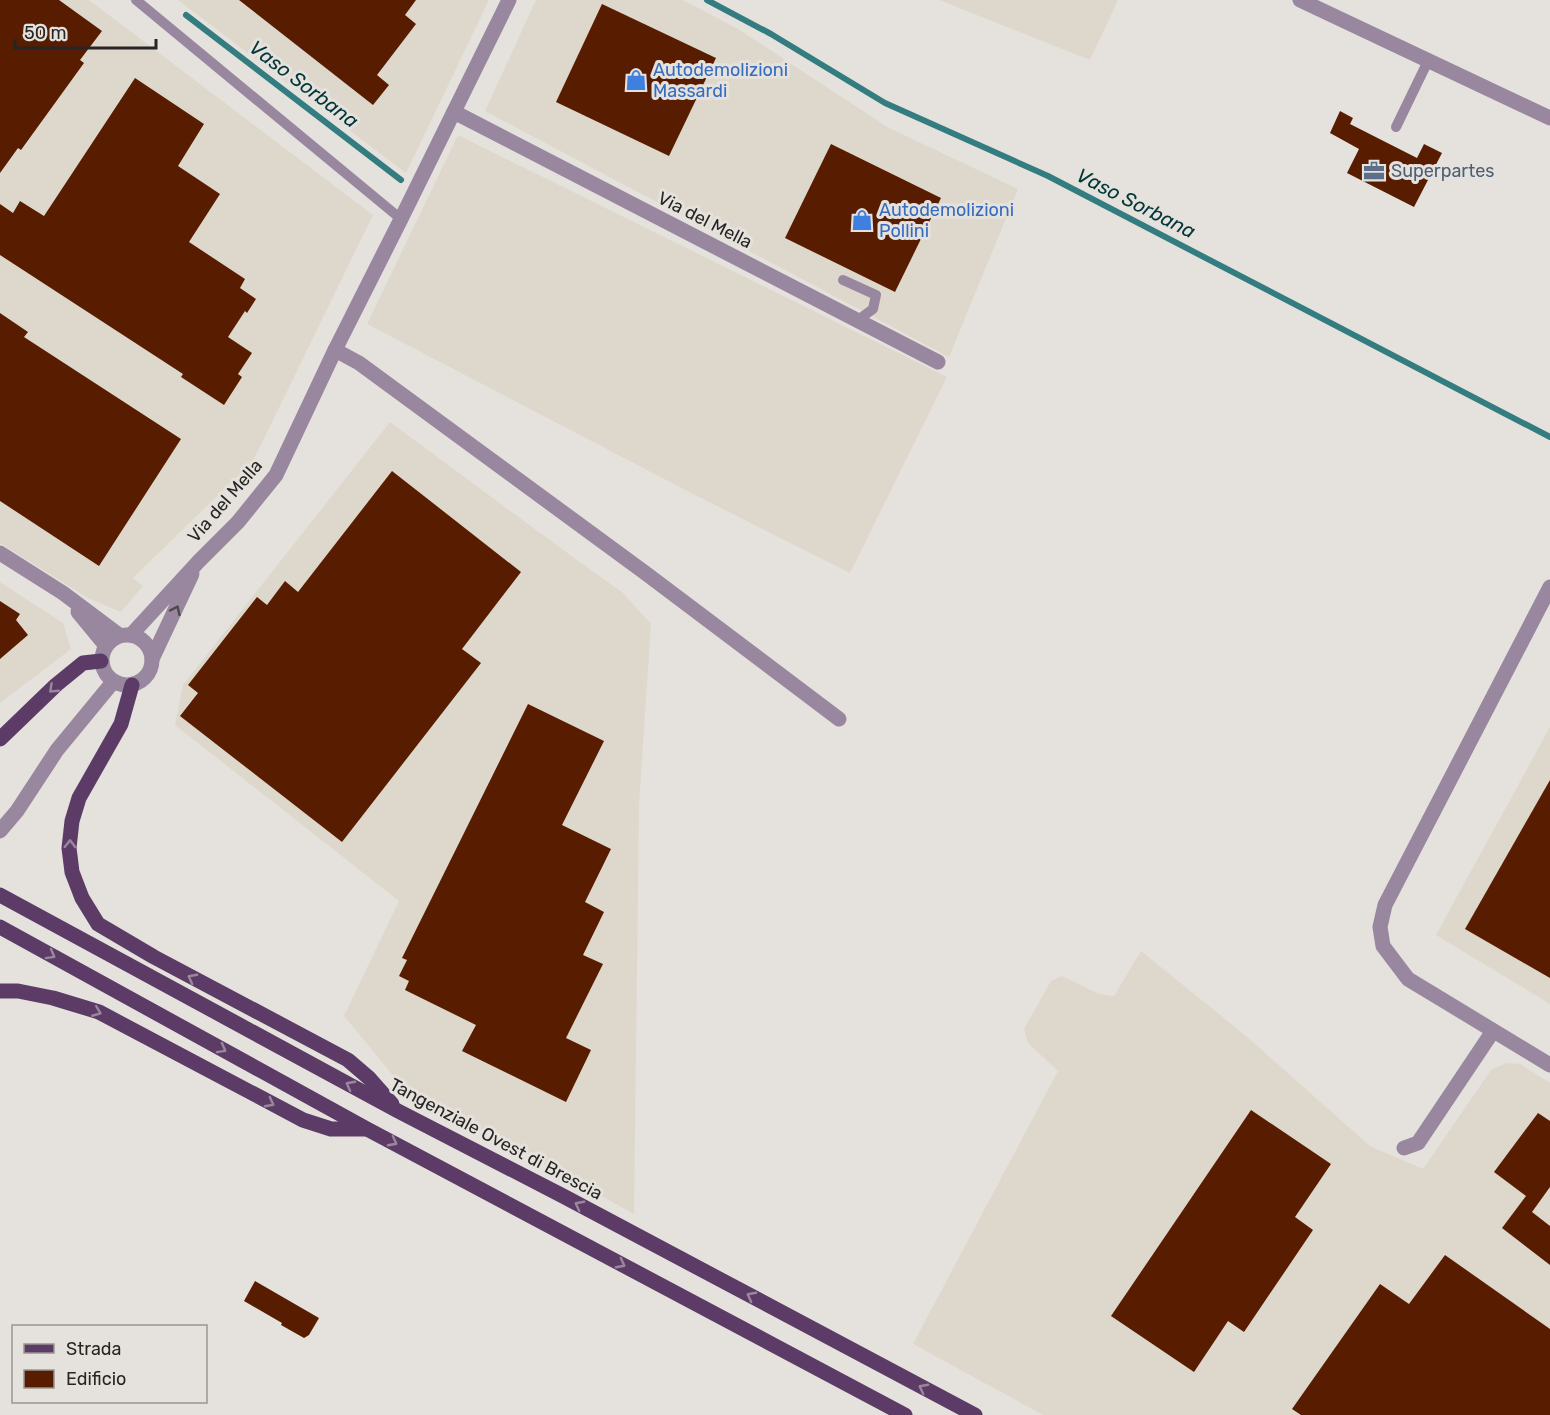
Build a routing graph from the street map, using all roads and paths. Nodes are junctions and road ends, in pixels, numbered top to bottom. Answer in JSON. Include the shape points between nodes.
{"nodes":[{"id":1,"x":136,"y":0,"type":"edge"},
{"id":2,"x":509,"y":0,"type":"edge"},
{"id":3,"x":1300,"y":0,"type":"edge"},
{"id":4,"x":1428,"y":61,"type":"junction"},
{"id":5,"x":454,"y":112,"type":"junction"},
{"id":6,"x":1550,"y":118,"type":"edge"},
{"id":7,"x":1396,"y":127,"type":"dead end"},
{"id":8,"x":401,"y":219,"type":"junction"},
{"id":9,"x":843,"y":280,"type":"dead end"},
{"id":10,"x":858,"y":320,"type":"junction"},
{"id":11,"x":335,"y":350,"type":"junction"},
{"id":12,"x":938,"y":362,"type":"dead end"},
{"id":13,"x":0,"y":553,"type":"edge"},
{"id":14,"x":199,"y":561,"type":"junction"},
{"id":15,"x":1550,"y":587,"type":"edge"},
{"id":16,"x":63,"y":593,"type":"junction"},
{"id":17,"x":125,"y":635,"type":"junction"},
{"id":18,"x":104,"y":653,"type":"junction"},
{"id":19,"x":152,"y":659,"type":"junction"},
{"id":20,"x":113,"y":682,"type":"junction"},
{"id":21,"x":132,"y":685,"type":"junction"},
{"id":22,"x":839,"y":719,"type":"dead end"},
{"id":23,"x":0,"y":739,"type":"edge"},
{"id":24,"x":0,"y":831,"type":"edge"},
{"id":25,"x":0,"y":895,"type":"edge"},
{"id":26,"x":0,"y":927,"type":"edge"},
{"id":27,"x":0,"y":991,"type":"edge"},
{"id":28,"x":1493,"y":1031,"type":"junction"},
{"id":29,"x":1550,"y":1065,"type":"edge"},
{"id":30,"x":398,"y":1111,"type":"junction"},
{"id":31,"x":368,"y":1129,"type":"junction"},
{"id":32,"x":1404,"y":1148,"type":"dead end"},
{"id":33,"x":905,"y":1415,"type":"edge"},
{"id":34,"x":975,"y":1415,"type":"edge"}],
"edges":[{"from":1,"to":8,"type":"lane"},
{"from":2,"to":5,"type":"street","name":"Via del Mella"},
{"from":3,"to":4,"type":"street"},
{"from":4,"to":6,"type":"street"},
{"from":4,"to":7,"type":"lane"},
{"from":5,"to":8,"type":"street","name":"Via del Mella"},
{"from":5,"to":10,"type":"street","name":"Via del Mella"},
{"from":8,"to":11,"type":"street","name":"Via del Mella"},
{"from":9,"to":10,"type":"lane","via":[[876,295],[873,309]]},
{"from":10,"to":12,"type":"street","name":"Via del Mella"},
{"from":11,"to":14,"type":"street","name":"Via del Mella","via":[[276,475]]},
{"from":11,"to":22,"type":"street","via":[[359,363]]},
{"from":13,"to":16,"type":"street"},
{"from":14,"to":17,"type":"street","name":"Via del Mella"},
{"from":19,"to":14,"type":"street","name":"Via del Mella","one_way":true},
{"from":15,"to":28,"type":"street","via":[[1385,905],[1380,927],[1383,946],[1408,979]]},
{"from":16,"to":17,"type":"street"},
{"from":16,"to":18,"type":"street"},
{"from":17,"to":18,"type":"street","via":[[111,640]]},
{"from":17,"to":19,"type":"street","via":[[139,637],[146,643]]},
{"from":18,"to":20,"type":"street","via":[[103,669]]},
{"from":18,"to":23,"type":"main road","one_way":true,"via":[[83,663]]},
{"from":19,"to":21,"type":"street","via":[[147,676]]},
{"from":20,"to":21,"type":"street"},
{"from":20,"to":24,"type":"street","via":[[57,750]]},
{"from":30,"to":21,"type":"main road","one_way":true,"via":[[348,1060],[154,957],[98,924],[87,907],[72,872],[72,821],[79,798],[121,724]]},
{"from":30,"to":25,"type":"main road","name":"Tangenziale Ovest di Brescia","one_way":true},
{"from":26,"to":31,"type":"main road","one_way":true},
{"from":27,"to":31,"type":"main road","one_way":true,"via":[[53,998],[99,1012],[303,1120],[331,1129]]},
{"from":28,"to":29,"type":"street"},
{"from":28,"to":32,"type":"street","via":[[1418,1143]]},
{"from":34,"to":30,"type":"main road","name":"Tangenziale Ovest di Brescia","one_way":true},
{"from":31,"to":33,"type":"main road","one_way":true}]}
